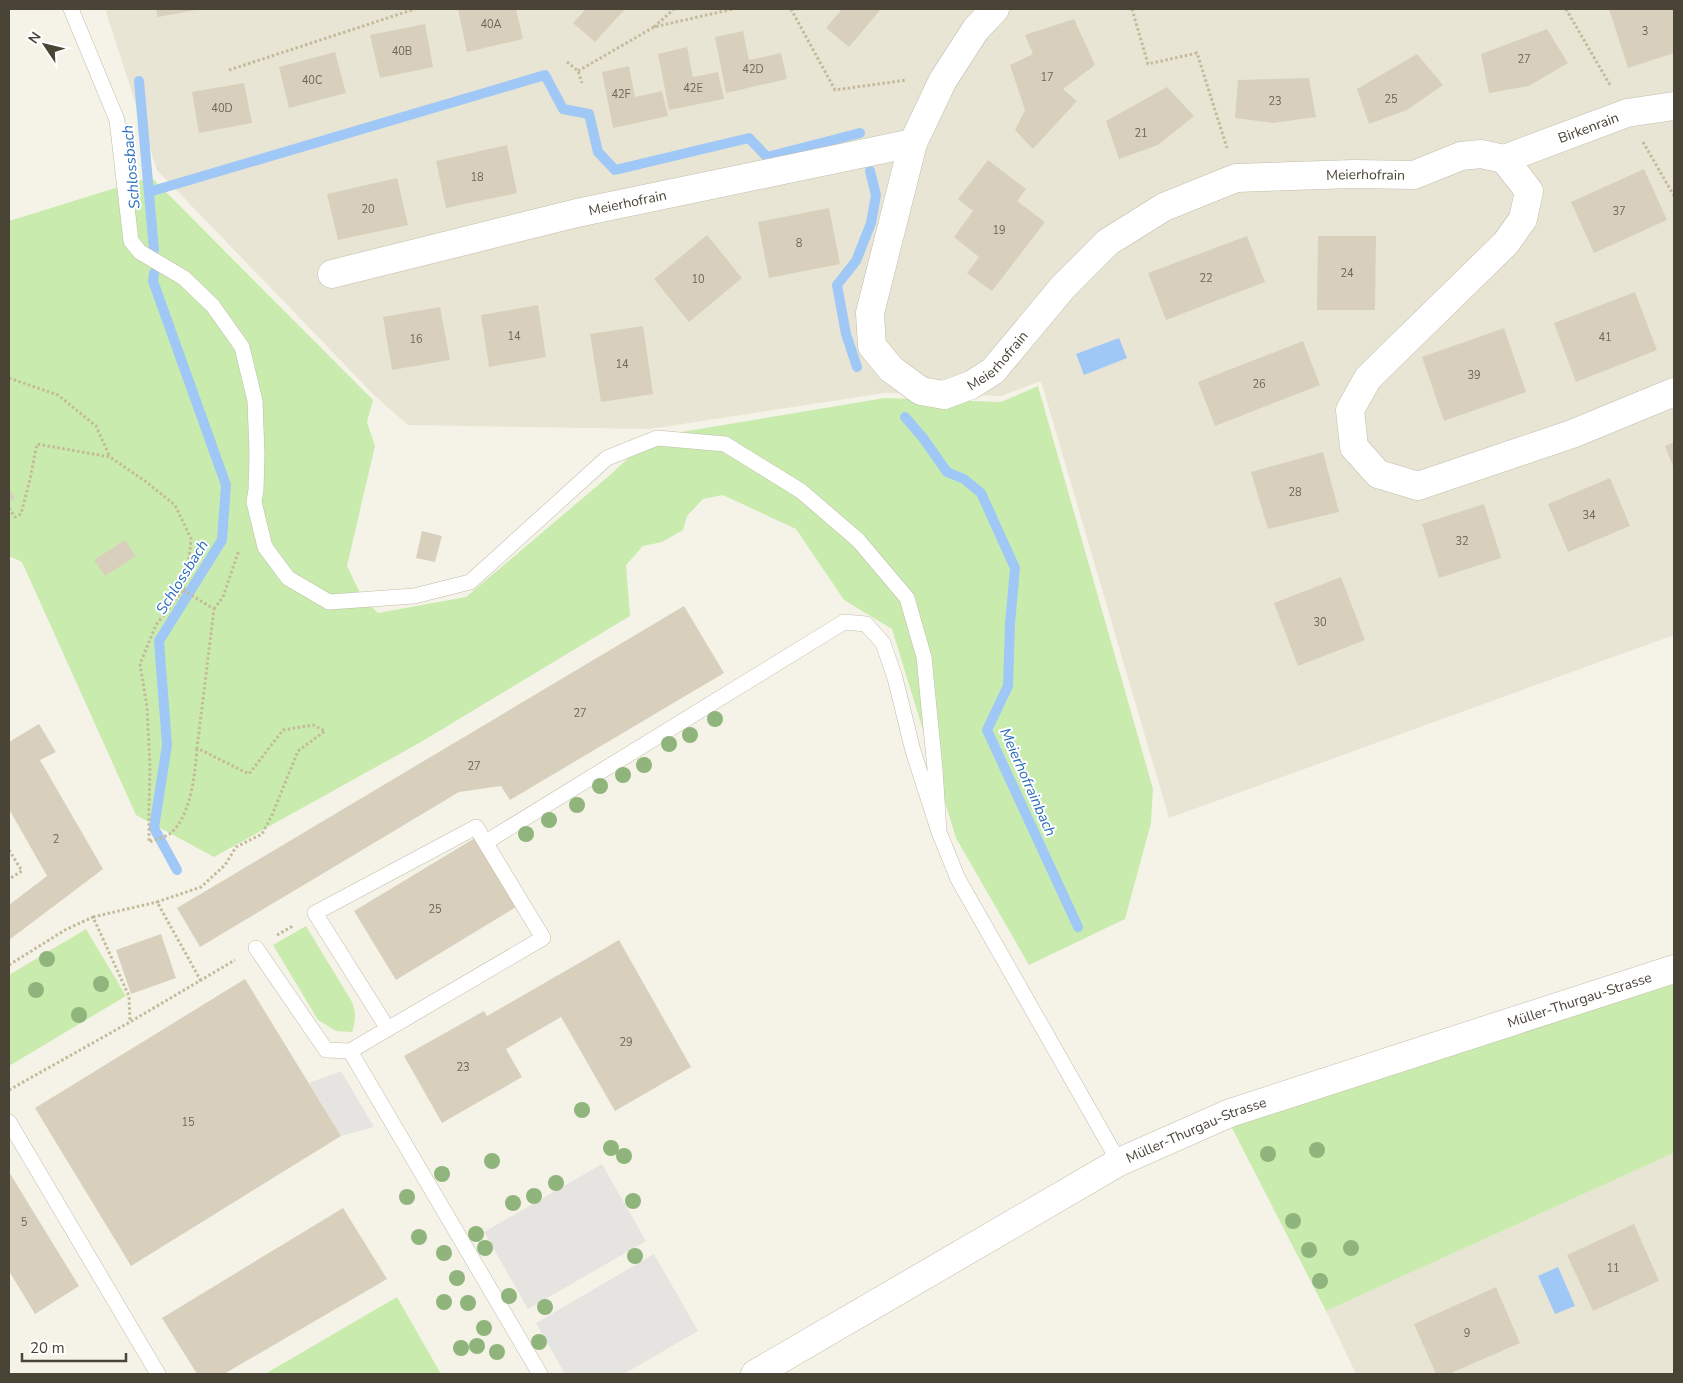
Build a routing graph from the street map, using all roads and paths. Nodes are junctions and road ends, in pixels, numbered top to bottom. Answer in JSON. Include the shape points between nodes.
{"nodes":[{"id":1,"x":71,"y":9,"type":"edge"},
{"id":2,"x":415,"y":9,"type":"edge"},
{"id":3,"x":674,"y":9,"type":"edge"},
{"id":4,"x":733,"y":9,"type":"edge"},
{"id":5,"x":791,"y":9,"type":"edge"},
{"id":6,"x":995,"y":9,"type":"edge"},
{"id":7,"x":1132,"y":9,"type":"edge"},
{"id":8,"x":1566,"y":9,"type":"edge"},
{"id":9,"x":654,"y":28,"type":"junction"},
{"id":10,"x":567,"y":62,"type":"dead end"},
{"id":11,"x":228,"y":70,"type":"dead end"},
{"id":12,"x":578,"y":71,"type":"junction"},
{"id":13,"x":912,"y":79,"type":"dead end"},
{"id":14,"x":582,"y":84,"type":"dead end"},
{"id":15,"x":1674,"y":106,"type":"edge"},
{"id":16,"x":1627,"y":113,"type":"junction"},
{"id":17,"x":913,"y":143,"type":"junction"},
{"id":18,"x":1504,"y":159,"type":"junction"},
{"id":19,"x":1236,"y":178,"type":"junction"},
{"id":20,"x":1674,"y":196,"type":"edge"},
{"id":21,"x":332,"y":274,"type":"dead end"},
{"id":22,"x":9,"y":378,"type":"edge"},
{"id":23,"x":1674,"y":392,"type":"edge"},
{"id":24,"x":110,"y":458,"type":"junction"},
{"id":25,"x":254,"y":502,"type":"junction"},
{"id":26,"x":9,"y":508,"type":"edge"},
{"id":27,"x":183,"y":590,"type":"junction"},
{"id":28,"x":214,"y":609,"type":"junction"},
{"id":29,"x":198,"y":748,"type":"junction"},
{"id":30,"x":939,"y":832,"type":"junction"},
{"id":31,"x":486,"y":842,"type":"junction"},
{"id":32,"x":9,"y":850,"type":"edge"},
{"id":33,"x":9,"y":879,"type":"edge"},
{"id":34,"x":157,"y":902,"type":"junction"},
{"id":35,"x":315,"y":913,"type":"junction"},
{"id":36,"x":93,"y":917,"type":"junction"},
{"id":37,"x":256,"y":948,"type":"junction"},
{"id":38,"x":9,"y":965,"type":"edge"},
{"id":39,"x":1674,"y":969,"type":"edge"},
{"id":40,"x":201,"y":980,"type":"junction"},
{"id":41,"x":130,"y":1022,"type":"junction"},
{"id":42,"x":388,"y":1029,"type":"junction"},
{"id":43,"x":350,"y":1051,"type":"junction"},
{"id":44,"x":9,"y":1090,"type":"edge"},
{"id":45,"x":9,"y":1122,"type":"edge"},
{"id":46,"x":1119,"y":1162,"type":"junction"},
{"id":47,"x":158,"y":1374,"type":"edge"},
{"id":48,"x":540,"y":1374,"type":"edge"},
{"id":49,"x":755,"y":1374,"type":"edge"}],
"edges":[{"from":1,"to":25,"type":"lane","via":[[117,120],[131,241],[140,252],[184,278],[212,306],[242,346],[256,401]]},
{"from":2,"to":11,"type":"path"},
{"from":3,"to":9,"type":"path"},
{"from":4,"to":9,"type":"path"},
{"from":5,"to":13,"type":"path","via":[[835,90]]},
{"from":6,"to":17,"type":"street","name":"Meierhofrain","via":[[976,29],[943,80]]},
{"from":7,"to":19,"type":"path","via":[[1148,64],[1197,53]]},
{"from":8,"to":16,"type":"path"},
{"from":9,"to":12,"type":"path"},
{"from":10,"to":12,"type":"path"},
{"from":12,"to":14,"type":"path"},
{"from":15,"to":16,"type":"street","name":"Birkenrain"},
{"from":16,"to":18,"type":"street","name":"Birkenrain"},
{"from":16,"to":20,"type":"path"},
{"from":17,"to":19,"type":"street","name":"Meierhofrain","via":[[870,313],[872,346],[891,369],[921,391],[944,395],[993,372],[1062,287],[1108,242],[1164,207]]},
{"from":17,"to":21,"type":"street","name":"Meierhofrain","via":[[578,213]]},
{"from":18,"to":19,"type":"street","name":"Meierhofrain","via":[[1481,154],[1461,156],[1414,175]]},
{"from":18,"to":23,"type":"street","via":[[1529,191],[1523,219],[1506,243],[1368,378],[1350,410],[1354,447],[1378,474],[1418,486],[1572,434]]},
{"from":22,"to":24,"type":"path","via":[[58,395],[96,426]]},
{"from":24,"to":26,"type":"path","via":[[37,444],[21,514],[15,517]]},
{"from":24,"to":27,"type":"path","via":[[175,505],[191,539]]},
{"from":25,"to":28,"type":"path","via":[[223,597]]},
{"from":25,"to":30,"type":"lane","via":[[266,547],[288,578],[329,602],[414,596],[470,582],[607,458],[657,438],[725,444],[800,491],[822,509],[858,540],[907,598],[924,657]]},
{"from":27,"to":28,"type":"path"},
{"from":27,"to":29,"type":"path","via":[[156,625],[140,664],[147,707],[150,766],[149,842],[170,833],[185,812]]},
{"from":28,"to":29,"type":"path"},
{"from":29,"to":34,"type":"path","via":[[249,774],[283,730],[314,725],[324,731],[298,751],[262,834],[236,847],[225,865],[202,887]]},
{"from":30,"to":31,"type":"lane","via":[[883,643],[866,624],[844,622]]},
{"from":30,"to":46,"type":"lane","via":[[958,879]]},
{"from":31,"to":35,"type":"lane","via":[[476,827]]},
{"from":31,"to":42,"type":"lane","via":[[542,938]]},
{"from":32,"to":33,"type":"path","via":[[22,870]]},
{"from":34,"to":36,"type":"path"},
{"from":34,"to":40,"type":"path"},
{"from":35,"to":37,"type":"path"},
{"from":35,"to":42,"type":"lane"},
{"from":36,"to":38,"type":"path","via":[[64,930]]},
{"from":36,"to":41,"type":"path","via":[[129,996]]},
{"from":37,"to":40,"type":"path"},
{"from":37,"to":43,"type":"lane","via":[[326,1050]]},
{"from":39,"to":46,"type":"street","name":"Müller-Thurgau-Strasse","via":[[1230,1113]]},
{"from":40,"to":41,"type":"path"},
{"from":41,"to":44,"type":"path"},
{"from":42,"to":43,"type":"lane"},
{"from":43,"to":48,"type":"lane"},
{"from":45,"to":47,"type":"lane"},
{"from":46,"to":49,"type":"street","name":"Müller-Thurgau-Strasse"}]}
